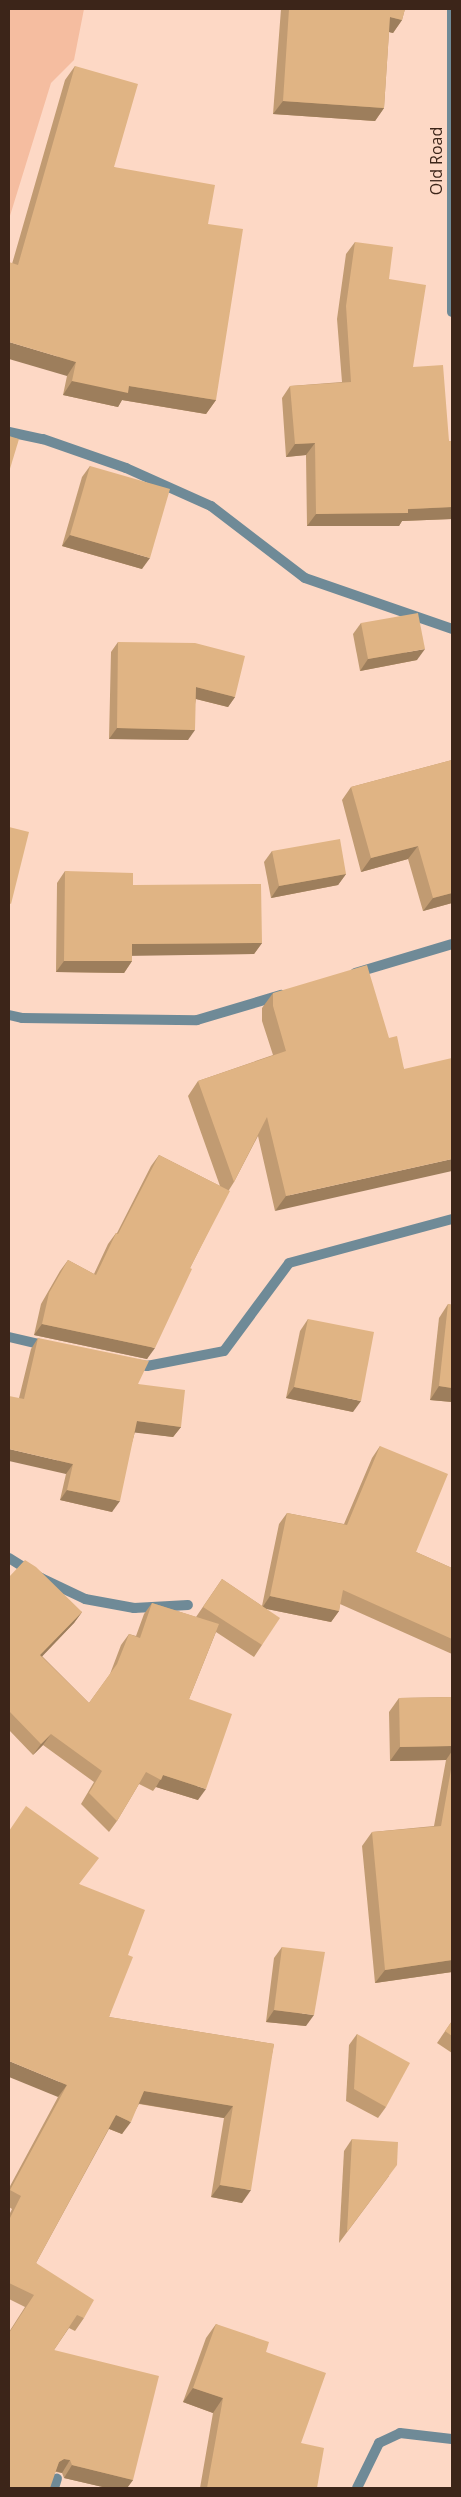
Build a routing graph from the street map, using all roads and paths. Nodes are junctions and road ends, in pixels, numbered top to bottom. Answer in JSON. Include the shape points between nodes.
{"nodes":[{"id":1,"x":452,"y":9,"type":"edge"},
{"id":2,"x":451,"y":293,"type":"edge"},
{"id":3,"x":452,"y":312,"type":"edge"},
{"id":4,"x":9,"y":432,"type":"edge"},
{"id":5,"x":452,"y":629,"type":"edge"},
{"id":6,"x":452,"y":944,"type":"edge"},
{"id":7,"x":348,"y":975,"type":"edge"},
{"id":8,"x":292,"y":992,"type":"edge"},
{"id":9,"x":9,"y":1015,"type":"edge"},
{"id":10,"x":452,"y":1219,"type":"edge"},
{"id":11,"x":9,"y":1338,"type":"edge"},
{"id":12,"x":55,"y":1347,"type":"edge"},
{"id":13,"x":128,"y":1362,"type":"edge"},
{"id":14,"x":9,"y":1558,"type":"edge"},
{"id":15,"x":188,"y":1605,"type":"dead end"},
{"id":16,"x":452,"y":2439,"type":"edge"},
{"id":17,"x":357,"y":2488,"type":"edge"}],
"edges":[{"from":1,"to":2,"type":"street","name":"Old Road"},
{"from":2,"to":3,"type":"street","name":"Old Road"},
{"from":4,"to":5,"type":"street","via":[[43,439],[126,468],[211,506],[306,578]]},
{"from":6,"to":7,"type":"street"},
{"from":8,"to":9,"type":"street","via":[[197,1020],[22,1018]]},
{"from":10,"to":13,"type":"street","via":[[289,1263],[224,1351],[147,1366]]},
{"from":11,"to":12,"type":"street"},
{"from":14,"to":15,"type":"street","via":[[85,1599],[134,1608]]},
{"from":16,"to":17,"type":"street","via":[[400,2433],[379,2443]]}]}
